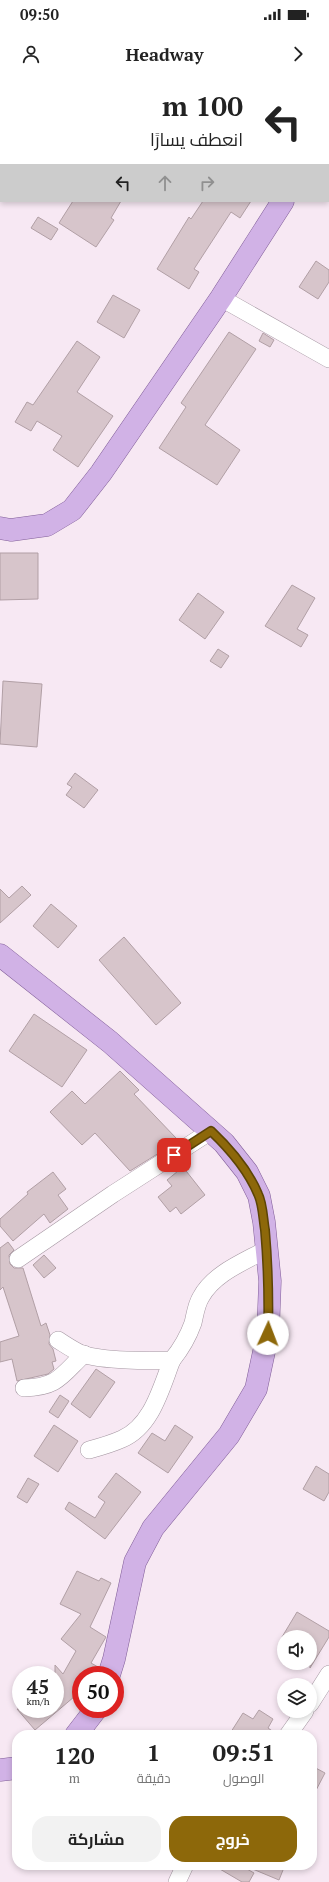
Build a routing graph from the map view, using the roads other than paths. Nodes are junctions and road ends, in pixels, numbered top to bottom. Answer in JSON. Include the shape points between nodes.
{"nodes":[{"id":1,"x":282,"y":202,"type":"edge"},
{"id":2,"x":221,"y":298,"type":"junction"},
{"id":3,"x":329,"y":359,"type":"edge"},
{"id":4,"x":0,"y":528,"type":"edge"},
{"id":5,"x":0,"y":955,"type":"edge"},
{"id":6,"x":211,"y":1131,"type":"junction"},
{"id":7,"x":267,"y":1249,"type":"junction"},
{"id":8,"x":18,"y":1259,"type":"dead end"},
{"id":9,"x":58,"y":1340,"type":"dead end"},
{"id":10,"x":84,"y":1354,"type":"junction"},
{"id":11,"x":172,"y":1360,"type":"junction"},
{"id":12,"x":24,"y":1388,"type":"dead end"},
{"id":13,"x":89,"y":1450,"type":"dead end"},
{"id":14,"x":112,"y":1666,"type":"edge"},
{"id":15,"x":329,"y":1674,"type":"edge"},
{"id":16,"x":317,"y":1693,"type":"edge"},
{"id":17,"x":89,"y":1718,"type":"edge"},
{"id":18,"x":300,"y":1718,"type":"edge"},
{"id":19,"x":80,"y":1730,"type":"edge"},
{"id":20,"x":292,"y":1730,"type":"edge"},
{"id":21,"x":12,"y":1769,"type":"edge"},
{"id":22,"x":0,"y":1770,"type":"edge"},
{"id":23,"x":183,"y":1870,"type":"edge"},
{"id":24,"x":177,"y":1882,"type":"edge"}],
"edges":[{"from":1,"to":2,"type":"main road"},
{"from":2,"to":3,"type":"street"},
{"from":2,"to":4,"type":"main road","via":[[102,473],[72,510],[47,525],[11,530]]},
{"from":5,"to":6,"type":"main road","via":[[110,1042]]},
{"from":6,"to":7,"type":"main road","via":[[247,1172],[259,1196]]},
{"from":6,"to":8,"type":"street"},
{"from":7,"to":11,"type":"street","via":[[222,1275],[208,1287],[200,1298],[188,1337]]},
{"from":7,"to":14,"type":"main road","via":[[270,1281],[268,1334],[256,1389],[229,1435],[153,1528],[135,1562]]},
{"from":9,"to":10,"type":"street"},
{"from":10,"to":11,"type":"street","via":[[116,1359]]},
{"from":10,"to":12,"type":"street","via":[[56,1382],[40,1388]]},
{"from":11,"to":13,"type":"street","via":[[150,1411],[139,1428],[123,1439]]},
{"from":15,"to":16,"type":"street"},
{"from":17,"to":19,"type":"main road"},
{"from":18,"to":20,"type":"street"},
{"from":21,"to":22,"type":"main road"},
{"from":23,"to":24,"type":"street"}]}
